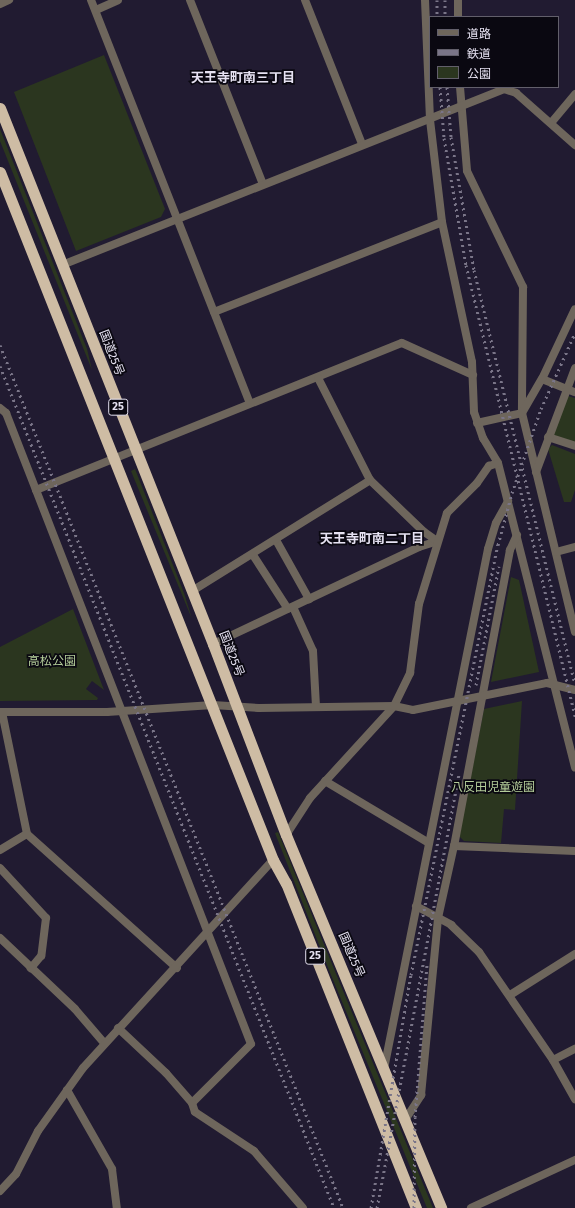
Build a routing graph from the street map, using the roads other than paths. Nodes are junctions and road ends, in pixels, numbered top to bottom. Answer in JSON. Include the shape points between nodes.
{"nodes":[{"id":1,"x":9,"y":0,"type":"edge"},
{"id":2,"x":91,"y":0,"type":"edge"},
{"id":3,"x":118,"y":0,"type":"edge"},
{"id":4,"x":190,"y":0,"type":"edge"},
{"id":5,"x":305,"y":0,"type":"edge"},
{"id":6,"x":425,"y":0,"type":"edge"},
{"id":7,"x":458,"y":0,"type":"edge"},
{"id":8,"x":0,"y":4,"type":"edge"},
{"id":9,"x":96,"y":10,"type":"junction"},
{"id":10,"x":458,"y":16,"type":"edge"},
{"id":11,"x":460,"y":88,"type":"edge"},
{"id":12,"x":575,"y":94,"type":"edge"},
{"id":13,"x":460,"y":106,"type":"junction"},
{"id":14,"x":0,"y":108,"type":"edge"},
{"id":15,"x":430,"y":120,"type":"junction"},
{"id":16,"x":551,"y":123,"type":"junction"},
{"id":17,"x":362,"y":144,"type":"junction"},
{"id":18,"x":575,"y":145,"type":"edge"},
{"id":19,"x":0,"y":172,"type":"edge"},
{"id":20,"x":264,"y":184,"type":"junction"},
{"id":21,"x":178,"y":218,"type":"junction"},
{"id":22,"x":442,"y":222,"type":"junction"},
{"id":23,"x":62,"y":265,"type":"junction"},
{"id":24,"x":575,"y":309,"type":"edge"},
{"id":25,"x":214,"y":312,"type":"junction"},
{"id":26,"x":575,"y":368,"type":"edge"},
{"id":27,"x":473,"y":374,"type":"junction"},
{"id":28,"x":318,"y":378,"type":"junction"},
{"id":29,"x":542,"y":380,"type":"junction"},
{"id":30,"x":566,"y":389,"type":"junction"},
{"id":31,"x":575,"y":392,"type":"edge"},
{"id":32,"x":250,"y":403,"type":"junction"},
{"id":33,"x":0,"y":408,"type":"edge"},
{"id":34,"x":522,"y":413,"type":"junction"},
{"id":35,"x":477,"y":423,"type":"junction"},
{"id":36,"x":548,"y":437,"type":"junction"},
{"id":37,"x":575,"y":446,"type":"edge"},
{"id":38,"x":135,"y":451,"type":"junction"},
{"id":39,"x":114,"y":459,"type":"junction"},
{"id":40,"x":498,"y":463,"type":"junction"},
{"id":41,"x":535,"y":473,"type":"junction"},
{"id":42,"x":370,"y":480,"type":"junction"},
{"id":43,"x":36,"y":490,"type":"junction"},
{"id":44,"x":508,"y":501,"type":"junction"},
{"id":45,"x":517,"y":535,"type":"junction"},
{"id":46,"x":276,"y":540,"type":"junction"},
{"id":47,"x":437,"y":541,"type":"junction"},
{"id":48,"x":575,"y":547,"type":"edge"},
{"id":49,"x":556,"y":552,"type":"junction"},
{"id":50,"x":253,"y":555,"type":"junction"},
{"id":51,"x":192,"y":591,"type":"junction"},
{"id":52,"x":309,"y":600,"type":"junction"},
{"id":53,"x":290,"y":608,"type":"junction"},
{"id":54,"x":575,"y":632,"type":"edge"},
{"id":55,"x":214,"y":644,"type":"junction"},
{"id":56,"x":555,"y":683,"type":"junction"},
{"id":57,"x":575,"y":690,"type":"edge"},
{"id":58,"x":482,"y":696,"type":"junction"},
{"id":59,"x":456,"y":702,"type":"junction"},
{"id":60,"x":213,"y":705,"type":"junction"},
{"id":61,"x":236,"y":706,"type":"junction"},
{"id":62,"x":316,"y":706,"type":"junction"},
{"id":63,"x":394,"y":706,"type":"junction"},
{"id":64,"x":122,"y":711,"type":"junction"},
{"id":65,"x":1,"y":712,"type":"edge"},
{"id":66,"x":575,"y":767,"type":"edge"},
{"id":67,"x":325,"y":781,"type":"junction"},
{"id":68,"x":27,"y":834,"type":"junction"},
{"id":69,"x":286,"y":835,"type":"junction"},
{"id":70,"x":429,"y":843,"type":"junction"},
{"id":71,"x":454,"y":846,"type":"junction"},
{"id":72,"x":0,"y":850,"type":"edge"},
{"id":73,"x":575,"y":851,"type":"edge"},
{"id":74,"x":273,"y":860,"type":"junction"},
{"id":75,"x":0,"y":868,"type":"edge"},
{"id":76,"x":416,"y":906,"type":"junction"},
{"id":77,"x":438,"y":918,"type":"junction"},
{"id":78,"x":208,"y":929,"type":"junction"},
{"id":79,"x":0,"y":938,"type":"edge"},
{"id":80,"x":575,"y":954,"type":"edge"},
{"id":81,"x":31,"y":968,"type":"junction"},
{"id":82,"x":177,"y":968,"type":"junction"},
{"id":83,"x":510,"y":995,"type":"junction"},
{"id":84,"x":118,"y":1028,"type":"junction"},
{"id":85,"x":104,"y":1043,"type":"junction"},
{"id":86,"x":575,"y":1049,"type":"edge"},
{"id":87,"x":553,"y":1060,"type":"junction"},
{"id":88,"x":384,"y":1069,"type":"junction"},
{"id":89,"x":67,"y":1090,"type":"junction"},
{"id":90,"x":575,"y":1099,"type":"edge"},
{"id":91,"x":192,"y":1103,"type":"junction"},
{"id":92,"x":405,"y":1120,"type":"junction"},
{"id":93,"x":575,"y":1160,"type":"edge"},
{"id":94,"x":0,"y":1192,"type":"edge"},
{"id":95,"x":118,"y":1208,"type":"edge"},
{"id":96,"x":303,"y":1208,"type":"edge"},
{"id":97,"x":416,"y":1208,"type":"edge"},
{"id":98,"x":440,"y":1208,"type":"edge"},
{"id":99,"x":470,"y":1208,"type":"edge"}],
"edges":[{"from":1,"to":8,"type":"street"},
{"from":2,"to":9,"type":"street"},
{"from":3,"to":9,"type":"street"},
{"from":4,"to":20,"type":"street"},
{"from":5,"to":17,"type":"street"},
{"from":6,"to":15,"type":"street"},
{"from":7,"to":10,"type":"street"},
{"from":9,"to":21,"type":"street"},
{"from":11,"to":13,"type":"street"},
{"from":12,"to":16,"type":"street"},
{"from":13,"to":15,"type":"street"},
{"from":13,"to":16,"type":"street","via":[[508,89],[516,92]]},
{"from":13,"to":34,"type":"street","via":[[468,171],[523,286]]},
{"from":14,"to":23,"type":"highway","name":"国道25号","number":"25"},
{"from":15,"to":17,"type":"street"},
{"from":15,"to":22,"type":"street"},
{"from":16,"to":18,"type":"street"},
{"from":17,"to":20,"type":"street"},
{"from":19,"to":39,"type":"highway","number":"25"},
{"from":20,"to":21,"type":"street"},
{"from":21,"to":23,"type":"street"},
{"from":21,"to":25,"type":"street"},
{"from":22,"to":25,"type":"street"},
{"from":22,"to":27,"type":"street"},
{"from":23,"to":38,"type":"highway","name":"国道25号","number":"25"},
{"from":24,"to":29,"type":"street"},
{"from":25,"to":32,"type":"street"},
{"from":26,"to":30,"type":"street"},
{"from":27,"to":28,"type":"street","via":[[402,343]]},
{"from":27,"to":35,"type":"street","via":[[474,412]]},
{"from":28,"to":32,"type":"street"},
{"from":28,"to":42,"type":"street"},
{"from":29,"to":30,"type":"street"},
{"from":29,"to":34,"type":"street"},
{"from":30,"to":31,"type":"street"},
{"from":30,"to":36,"type":"street"},
{"from":32,"to":38,"type":"street"},
{"from":33,"to":43,"type":"street","via":[[6,413]]},
{"from":34,"to":35,"type":"street"},
{"from":34,"to":41,"type":"street"},
{"from":35,"to":40,"type":"street"},
{"from":36,"to":37,"type":"street"},
{"from":36,"to":41,"type":"street"},
{"from":38,"to":39,"type":"street"},
{"from":38,"to":51,"type":"highway","name":"国道25号","number":"25"},
{"from":39,"to":43,"type":"street"},
{"from":39,"to":60,"type":"highway","number":"25"},
{"from":40,"to":44,"type":"street"},
{"from":40,"to":47,"type":"street","via":[[489,466],[446,513]]},
{"from":41,"to":49,"type":"street"},
{"from":42,"to":46,"type":"street"},
{"from":42,"to":47,"type":"street","via":[[424,532]]},
{"from":43,"to":64,"type":"street"},
{"from":44,"to":45,"type":"street"},
{"from":44,"to":59,"type":"street","via":[[496,523],[488,549]]},
{"from":45,"to":56,"type":"street"},
{"from":45,"to":58,"type":"street","via":[[510,550]]},
{"from":46,"to":50,"type":"street"},
{"from":46,"to":52,"type":"street"},
{"from":47,"to":52,"type":"street","via":[[419,546]]},
{"from":47,"to":63,"type":"street","via":[[419,604],[410,673]]},
{"from":48,"to":49,"type":"street"},
{"from":49,"to":54,"type":"street"},
{"from":50,"to":51,"type":"street"},
{"from":50,"to":53,"type":"street"},
{"from":51,"to":55,"type":"highway","name":"国道25号","number":"25"},
{"from":52,"to":53,"type":"street"},
{"from":53,"to":55,"type":"street"},
{"from":53,"to":62,"type":"street","via":[[313,651]]},
{"from":55,"to":61,"type":"highway","name":"国道25号","number":"25"},
{"from":56,"to":57,"type":"street"},
{"from":56,"to":58,"type":"street"},
{"from":56,"to":66,"type":"street"},
{"from":58,"to":59,"type":"street"},
{"from":58,"to":71,"type":"street"},
{"from":59,"to":63,"type":"street","via":[[413,710]]},
{"from":59,"to":70,"type":"street"},
{"from":60,"to":61,"type":"street"},
{"from":60,"to":64,"type":"street"},
{"from":60,"to":74,"type":"highway","number":"25"},
{"from":61,"to":62,"type":"street"},
{"from":61,"to":69,"type":"highway","name":"国道25号","number":"25"},
{"from":62,"to":63,"type":"street"},
{"from":63,"to":67,"type":"street"},
{"from":64,"to":65,"type":"street"},
{"from":64,"to":78,"type":"street"},
{"from":65,"to":68,"type":"street"},
{"from":67,"to":69,"type":"street","via":[[310,798]]},
{"from":67,"to":70,"type":"street"},
{"from":68,"to":72,"type":"street"},
{"from":68,"to":82,"type":"street"},
{"from":69,"to":88,"type":"highway","name":"国道25号","number":"25"},
{"from":70,"to":76,"type":"street"},
{"from":71,"to":73,"type":"street"},
{"from":71,"to":77,"type":"street"},
{"from":74,"to":78,"type":"street"},
{"from":74,"to":97,"type":"highway","number":"25","via":[[286,883]]},
{"from":75,"to":81,"type":"street","via":[[46,918],[41,956]]},
{"from":76,"to":77,"type":"street"},
{"from":76,"to":88,"type":"street"},
{"from":77,"to":83,"type":"street","via":[[451,925],[479,952]]},
{"from":77,"to":92,"type":"street","via":[[421,1095]]},
{"from":78,"to":82,"type":"street"},
{"from":78,"to":91,"type":"street","via":[[251,1044]]},
{"from":79,"to":81,"type":"street"},
{"from":80,"to":83,"type":"street"},
{"from":81,"to":85,"type":"street","via":[[75,1010]]},
{"from":82,"to":84,"type":"street"},
{"from":83,"to":87,"type":"street"},
{"from":84,"to":85,"type":"street"},
{"from":84,"to":91,"type":"street"},
{"from":85,"to":89,"type":"street"},
{"from":86,"to":87,"type":"street"},
{"from":87,"to":90,"type":"street"},
{"from":88,"to":92,"type":"highway","name":"国道25号","number":"25"},
{"from":89,"to":94,"type":"street","via":[[38,1131],[16,1174]]},
{"from":89,"to":95,"type":"street","via":[[112,1169]]},
{"from":91,"to":96,"type":"street","via":[[195,1112],[254,1151]]},
{"from":92,"to":98,"type":"highway","name":"国道25号","number":"25"},
{"from":93,"to":99,"type":"street"}]}
